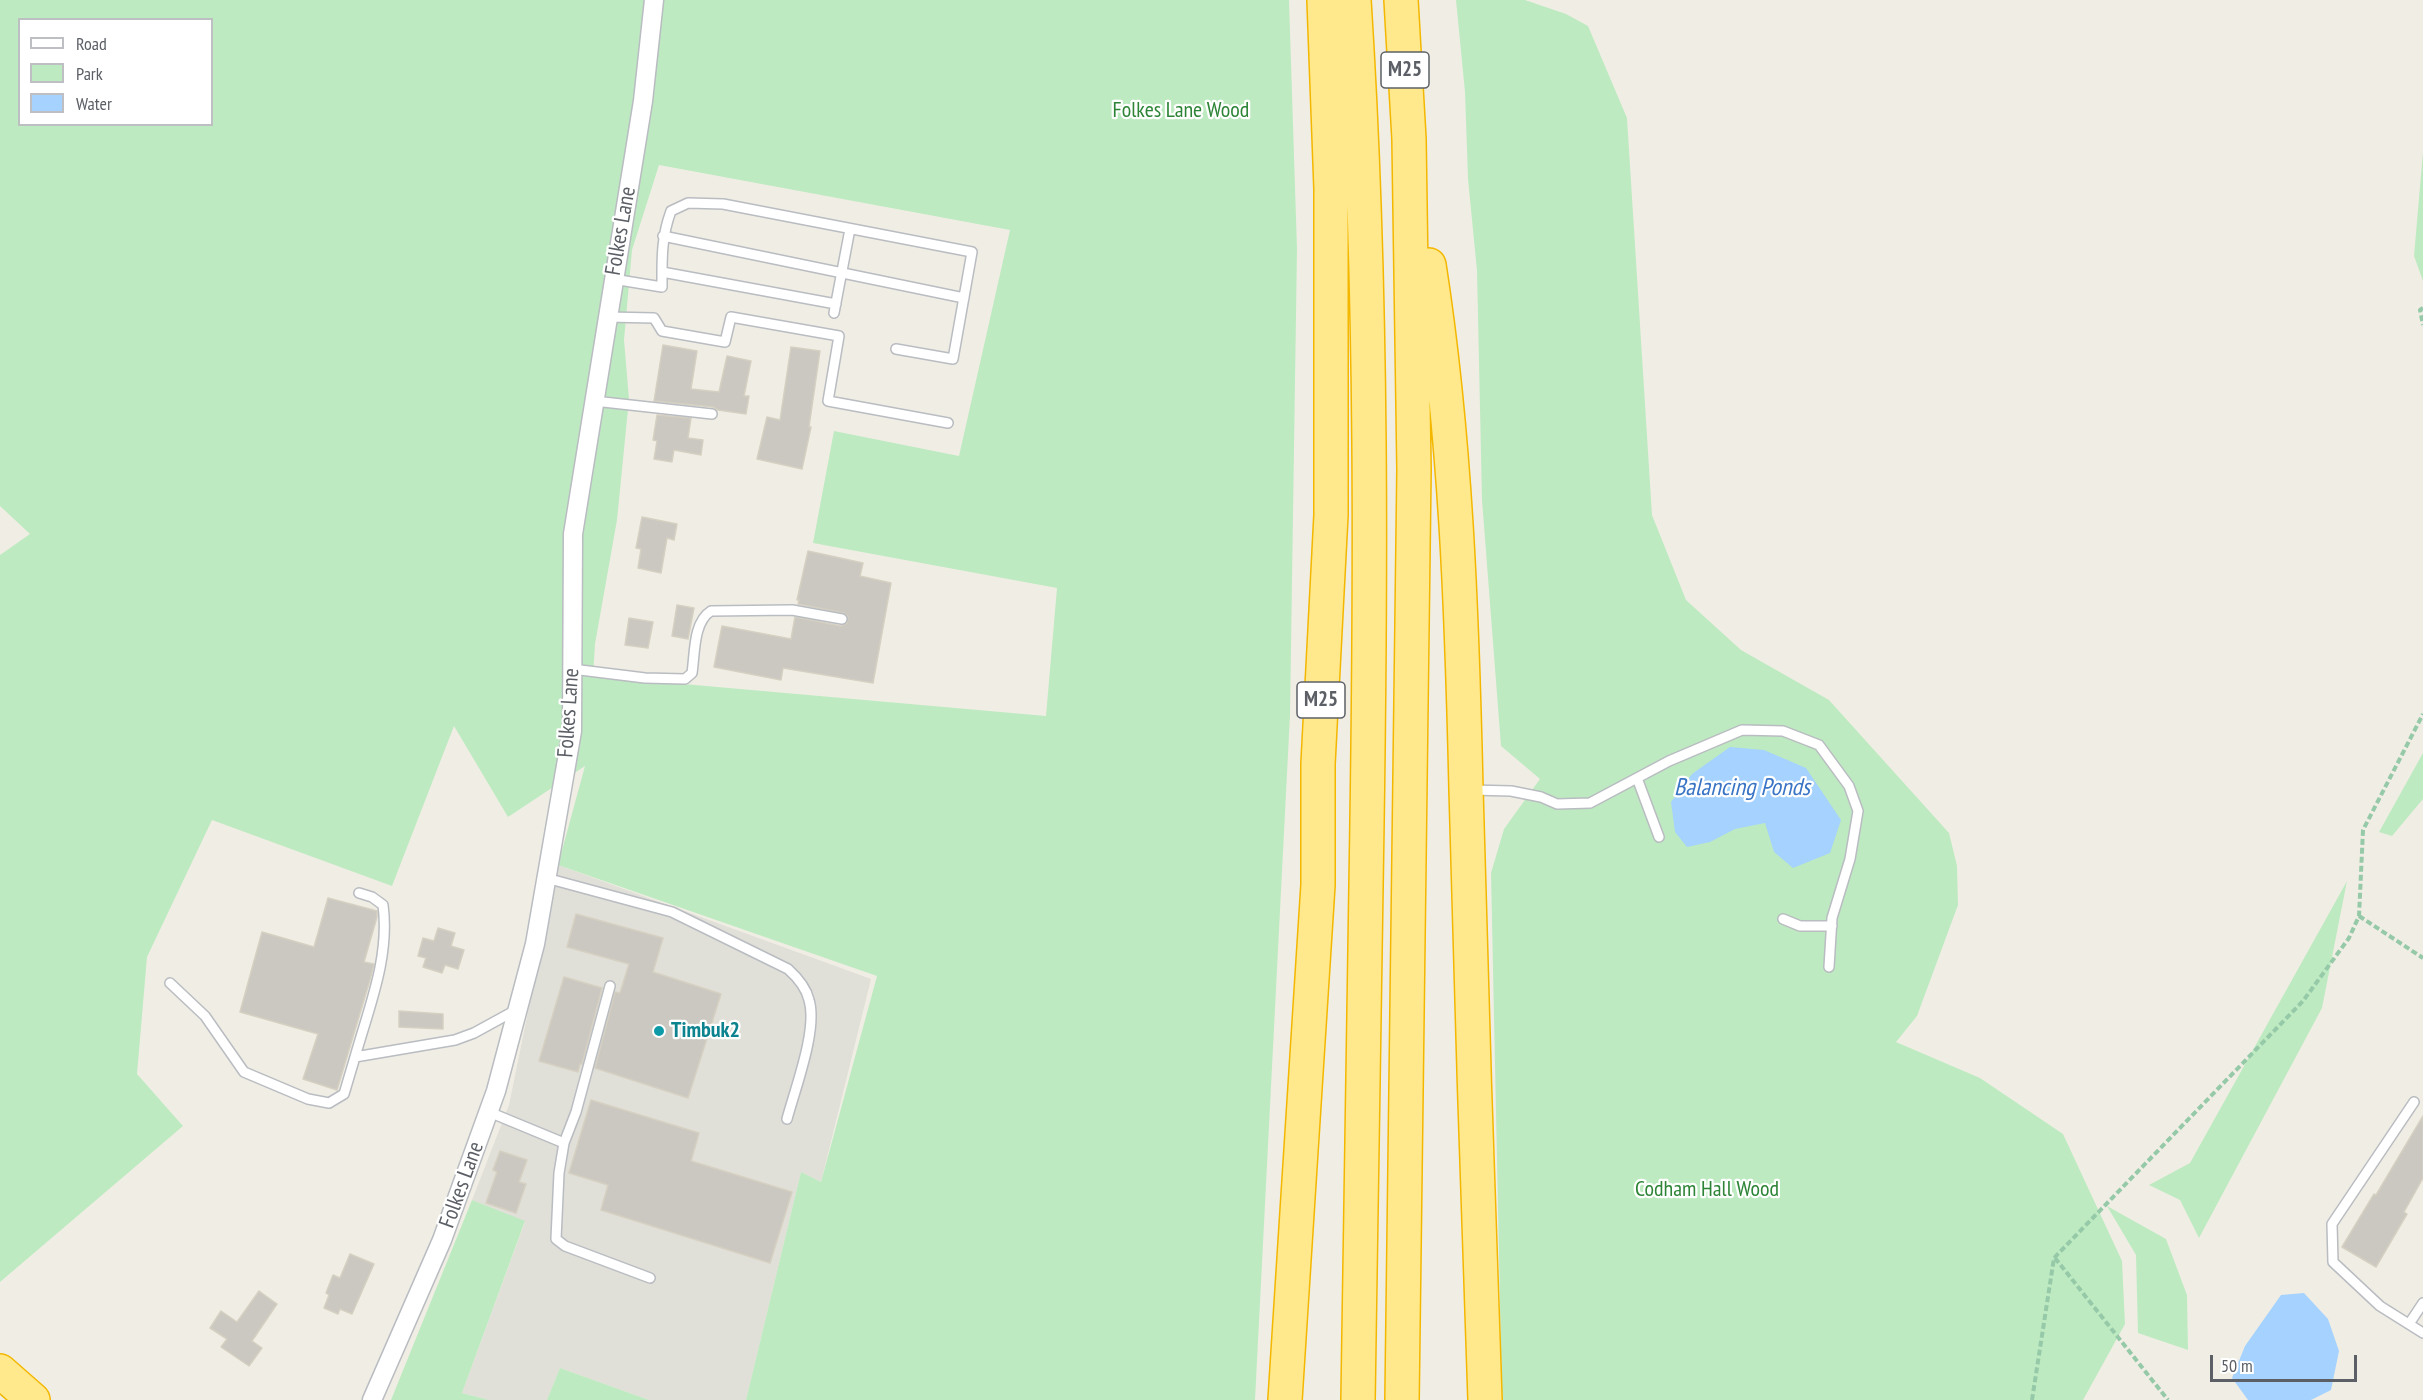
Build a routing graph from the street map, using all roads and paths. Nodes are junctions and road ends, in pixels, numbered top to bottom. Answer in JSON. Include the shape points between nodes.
{"nodes":[{"id":1,"x":654,"y":0,"type":"edge"},
{"id":2,"x":1324,"y":0,"type":"edge"},
{"id":3,"x":1354,"y":0,"type":"edge"},
{"id":4,"x":1401,"y":0,"type":"edge"},
{"id":5,"x":1408,"y":139,"type":"junction"},
{"id":6,"x":850,"y":229,"type":"junction"},
{"id":7,"x":663,"y":236,"type":"junction"},
{"id":8,"x":662,"y":272,"type":"junction"},
{"id":9,"x":842,"y":273,"type":"junction"},
{"id":10,"x":612,"y":279,"type":"junction"},
{"id":11,"x":964,"y":298,"type":"junction"},
{"id":12,"x":2423,"y":308,"type":"edge"},
{"id":13,"x":607,"y":317,"type":"junction"},
{"id":14,"x":2423,"y":325,"type":"edge"},
{"id":15,"x":896,"y":349,"type":"dead end"},
{"id":16,"x":594,"y":401,"type":"junction"},
{"id":17,"x":712,"y":414,"type":"dead end"},
{"id":18,"x":948,"y":423,"type":"dead end"},
{"id":19,"x":842,"y":619,"type":"dead end"},
{"id":20,"x":572,"y":669,"type":"junction"},
{"id":21,"x":2423,"y":714,"type":"edge"},
{"id":22,"x":1637,"y":778,"type":"junction"},
{"id":23,"x":1466,"y":790,"type":"junction"},
{"id":24,"x":1659,"y":837,"type":"dead end"},
{"id":25,"x":546,"y":878,"type":"junction"},
{"id":26,"x":359,"y":893,"type":"dead end"},
{"id":27,"x":2359,"y":916,"type":"junction"},
{"id":28,"x":1783,"y":919,"type":"dead end"},
{"id":29,"x":1832,"y":926,"type":"junction"},
{"id":30,"x":2423,"y":958,"type":"edge"},
{"id":31,"x":1829,"y":967,"type":"dead end"},
{"id":32,"x":170,"y":983,"type":"dead end"},
{"id":33,"x":610,"y":986,"type":"dead end"},
{"id":34,"x":518,"y":1009,"type":"junction"},
{"id":35,"x":355,"y":1057,"type":"junction"},
{"id":36,"x":2414,"y":1102,"type":"dead end"},
{"id":37,"x":489,"y":1112,"type":"junction"},
{"id":38,"x":787,"y":1119,"type":"dead end"},
{"id":39,"x":564,"y":1143,"type":"junction"},
{"id":40,"x":2054,"y":1258,"type":"junction"},
{"id":41,"x":650,"y":1278,"type":"dead end"},
{"id":42,"x":2423,"y":1303,"type":"edge"},
{"id":43,"x":2409,"y":1324,"type":"junction"},
{"id":44,"x":2423,"y":1333,"type":"edge"},
{"id":45,"x":0,"y":1371,"type":"edge"},
{"id":46,"x":33,"y":1400,"type":"edge"},
{"id":47,"x":372,"y":1400,"type":"edge"},
{"id":48,"x":1285,"y":1400,"type":"edge"},
{"id":49,"x":1358,"y":1400,"type":"edge"},
{"id":50,"x":1402,"y":1400,"type":"edge"},
{"id":51,"x":1485,"y":1400,"type":"edge"},
{"id":52,"x":2032,"y":1400,"type":"edge"},
{"id":53,"x":2168,"y":1400,"type":"edge"}],
"edges":[{"from":1,"to":10,"type":"street","name":"Folkes Lane","via":[[643,101]]},
{"from":2,"to":48,"type":"highway","number":"M25","via":[[1331,189],[1331,526],[1318,764],[1318,885]]},
{"from":3,"to":49,"type":"highway","number":"M25","via":[[1363,178],[1369,508]]},
{"from":4,"to":5,"type":"highway","number":"M25"},
{"from":5,"to":23,"type":"highway","number":"M25","via":[[1443,375],[1461,607]]},
{"from":5,"to":50,"type":"highway","number":"M25","via":[[1414,600]]},
{"from":6,"to":7,"type":"lane","via":[[723,204],[688,203],[671,212]]},
{"from":6,"to":9,"type":"lane"},
{"from":6,"to":11,"type":"lane","via":[[972,252]]},
{"from":7,"to":8,"type":"lane"},
{"from":7,"to":9,"type":"lane"},
{"from":8,"to":9,"type":"lane","via":[[835,308]]},
{"from":8,"to":10,"type":"lane","via":[[663,287]]},
{"from":9,"to":11,"type":"lane"},
{"from":10,"to":13,"type":"street","name":"Folkes Lane"},
{"from":11,"to":15,"type":"lane","via":[[953,359]]},
{"from":12,"to":14,"type":"path"},
{"from":13,"to":16,"type":"street","name":"Folkes Lane"},
{"from":13,"to":18,"type":"lane","via":[[654,318],[662,331],[725,342],[731,317],[839,336],[828,401]]},
{"from":16,"to":17,"type":"lane"},
{"from":16,"to":20,"type":"street","name":"Folkes Lane","via":[[573,534]]},
{"from":19,"to":20,"type":"lane","via":[[792,610],[711,611],[699,624],[692,673],[685,679]]},
{"from":20,"to":25,"type":"street","name":"Folkes Lane","via":[[572,731]]},
{"from":21,"to":27,"type":"path","via":[[2363,830]]},
{"from":22,"to":23,"type":"lane","via":[[1590,803],[1557,804],[1511,791]]},
{"from":22,"to":24,"type":"lane"},
{"from":22,"to":29,"type":"lane","via":[[1742,730],[1783,731],[1819,745],[1850,786],[1858,811]]},
{"from":23,"to":51,"type":"highway","number":"M25"},
{"from":25,"to":34,"type":"street","name":"Folkes Lane","via":[[535,944]]},
{"from":25,"to":38,"type":"lane","via":[[672,912],[789,969],[809,999],[811,1015],[807,1047]]},
{"from":26,"to":35,"type":"lane","via":[[383,905],[385,923],[383,957]]},
{"from":27,"to":30,"type":"path"},
{"from":27,"to":40,"type":"path","via":[[2349,938],[2302,1001]]},
{"from":28,"to":29,"type":"lane","via":[[1800,926]]},
{"from":29,"to":31,"type":"lane"},
{"from":32,"to":35,"type":"lane","via":[[205,1016],[244,1072],[308,1099],[329,1102],[344,1094]]},
{"from":33,"to":39,"type":"lane","via":[[576,1113]]},
{"from":34,"to":35,"type":"lane","via":[[455,1040]]},
{"from":34,"to":37,"type":"street","name":"Folkes Lane"},
{"from":36,"to":43,"type":"lane","via":[[2332,1224],[2333,1262],[2380,1306]]},
{"from":37,"to":39,"type":"lane"},
{"from":37,"to":47,"type":"street","name":"Folkes Lane","via":[[442,1240]]},
{"from":39,"to":41,"type":"lane","via":[[556,1239],[565,1246]]},
{"from":40,"to":52,"type":"path"},
{"from":40,"to":53,"type":"path"},
{"from":42,"to":43,"type":"lane"},
{"from":43,"to":44,"type":"lane"},
{"from":45,"to":46,"type":"highway"}]}
